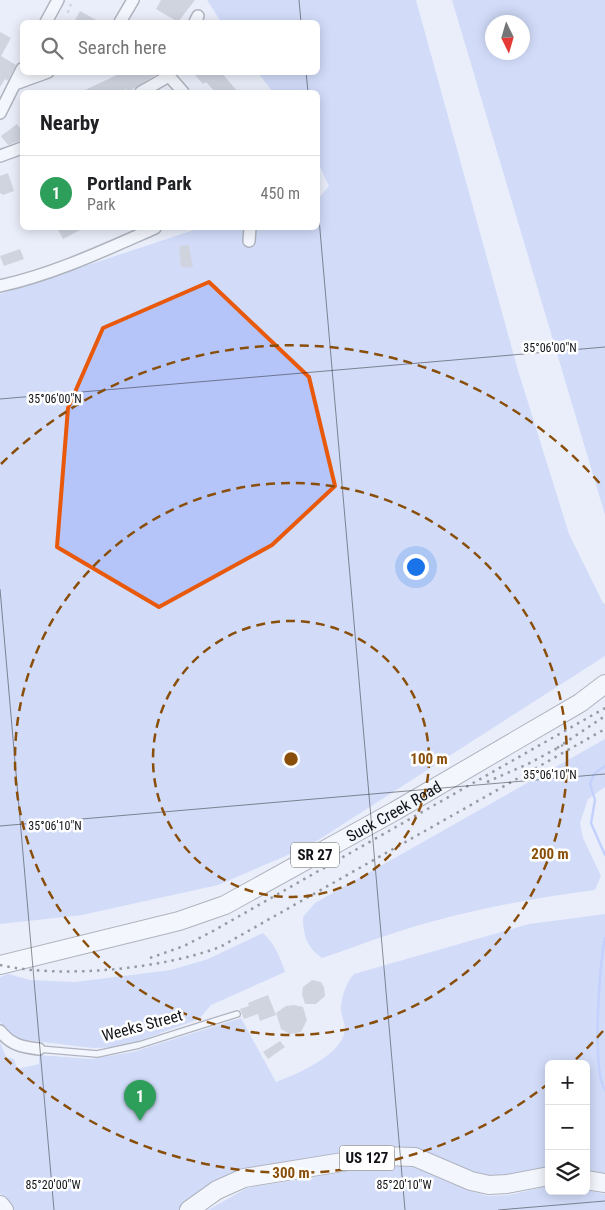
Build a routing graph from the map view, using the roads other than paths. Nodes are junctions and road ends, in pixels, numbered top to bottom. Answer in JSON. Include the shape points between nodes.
{"nodes":[{"id":1,"x":58,"y":0,"type":"edge"},
{"id":2,"x":133,"y":0,"type":"edge"},
{"id":3,"x":47,"y":20,"type":"edge"},
{"id":4,"x":121,"y":20,"type":"edge"},
{"id":5,"x":20,"y":73,"type":"edge"},
{"id":6,"x":40,"y":75,"type":"edge"},
{"id":7,"x":167,"y":75,"type":"edge"},
{"id":8,"x":170,"y":75,"type":"edge"},
{"id":9,"x":15,"y":84,"type":"junction"},
{"id":10,"x":143,"y":90,"type":"edge"},
{"id":11,"x":181,"y":90,"type":"edge"},
{"id":12,"x":0,"y":113,"type":"edge"},
{"id":13,"x":20,"y":149,"type":"edge"},
{"id":14,"x":0,"y":156,"type":"edge"},
{"id":15,"x":150,"y":230,"type":"edge"},
{"id":16,"x":250,"y":230,"type":"edge"},
{"id":17,"x":249,"y":241,"type":"dead end"},
{"id":18,"x":0,"y":286,"type":"edge"},
{"id":19,"x":605,"y":684,"type":"edge"},
{"id":20,"x":0,"y":965,"type":"edge"},
{"id":21,"x":237,"y":1014,"type":"dead end"},
{"id":22,"x":0,"y":1031,"type":"edge"},
{"id":23,"x":39,"y":1049,"type":"joint"},
{"id":24,"x":545,"y":1177,"type":"edge"},
{"id":25,"x":590,"y":1181,"type":"edge"},
{"id":26,"x":605,"y":1183,"type":"edge"},
{"id":27,"x":0,"y":1205,"type":"edge"},
{"id":28,"x":4,"y":1210,"type":"edge"},
{"id":29,"x":189,"y":1210,"type":"edge"}],
"edges":[{"from":1,"to":3,"type":"street"},
{"from":2,"to":4,"type":"street"},
{"from":5,"to":9,"type":"street"},
{"from":6,"to":9,"type":"street"},
{"from":7,"to":10,"type":"street"},
{"from":8,"to":11,"type":"street"},
{"from":9,"to":12,"type":"street"},
{"from":13,"to":14,"type":"street"},
{"from":15,"to":18,"type":"street","via":[[87,258]]},
{"from":16,"to":17,"type":"street"},
{"from":19,"to":20,"type":"main road","name":"Suck Creek Road","number":"SR 27","via":[[580,703],[395,811],[225,905],[179,921]]},
{"from":21,"to":23,"type":"lane","name":"Weeks Street","via":[[139,1045],[97,1054]]},
{"from":22,"to":23,"type":"street","name":"Weeks Street","via":[[18,1047]]},
{"from":24,"to":29,"type":"main road","number":"US 127","via":[[489,1185],[470,1181],[415,1157],[380,1156],[244,1178],[218,1190]]},
{"from":25,"to":26,"type":"main road"},
{"from":27,"to":28,"type":"main road"}]}
